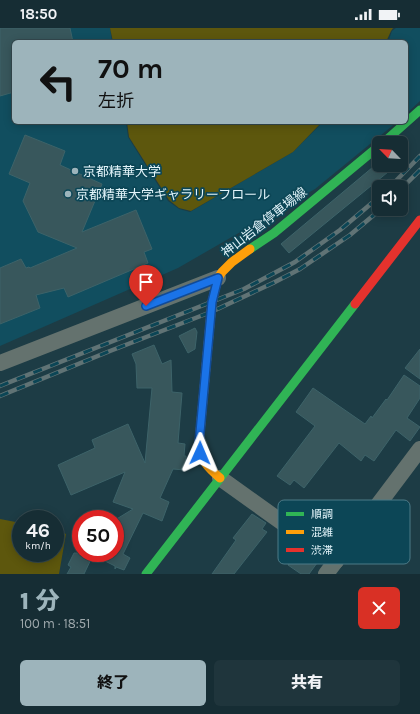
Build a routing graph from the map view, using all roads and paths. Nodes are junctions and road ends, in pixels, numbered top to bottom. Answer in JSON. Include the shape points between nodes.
{"nodes":[{"id":1,"x":420,"y":110,"type":"edge"},
{"id":2,"x":408,"y":121,"type":"edge"},
{"id":3,"x":404,"y":124,"type":"edge"},
{"id":4,"x":391,"y":136,"type":"edge"},
{"id":5,"x":372,"y":152,"type":"edge"},
{"id":6,"x":420,"y":220,"type":"edge"},
{"id":7,"x":417,"y":230,"type":"edge"},
{"id":8,"x":218,"y":278,"type":"junction"},
{"id":9,"x":0,"y":363,"type":"edge"},
{"id":10,"x":420,"y":449,"type":"edge"},
{"id":11,"x":220,"y":478,"type":"junction"},
{"id":12,"x":382,"y":500,"type":"edge"},
{"id":13,"x":278,"y":520,"type":"edge"},
{"id":14,"x":334,"y":564,"type":"edge"},
{"id":15,"x":146,"y":574,"type":"edge"},
{"id":16,"x":326,"y":574,"type":"edge"}],
"edges":[{"from":1,"to":2,"type":"main road"},
{"from":3,"to":4,"type":"main road"},
{"from":5,"to":8,"type":"main road","name":"神山岩倉停車場線","via":[[274,233],[232,262]]},
{"from":6,"to":7,"type":"main road"},
{"from":7,"to":11,"type":"main road"},
{"from":8,"to":9,"type":"street"},
{"from":8,"to":11,"type":"main road","name":"神山岩倉停車場線","via":[[212,302],[199,443],[202,459]]},
{"from":10,"to":12,"type":"street"},
{"from":11,"to":13,"type":"street"},
{"from":11,"to":15,"type":"main road"},
{"from":14,"to":16,"type":"street"}]}
